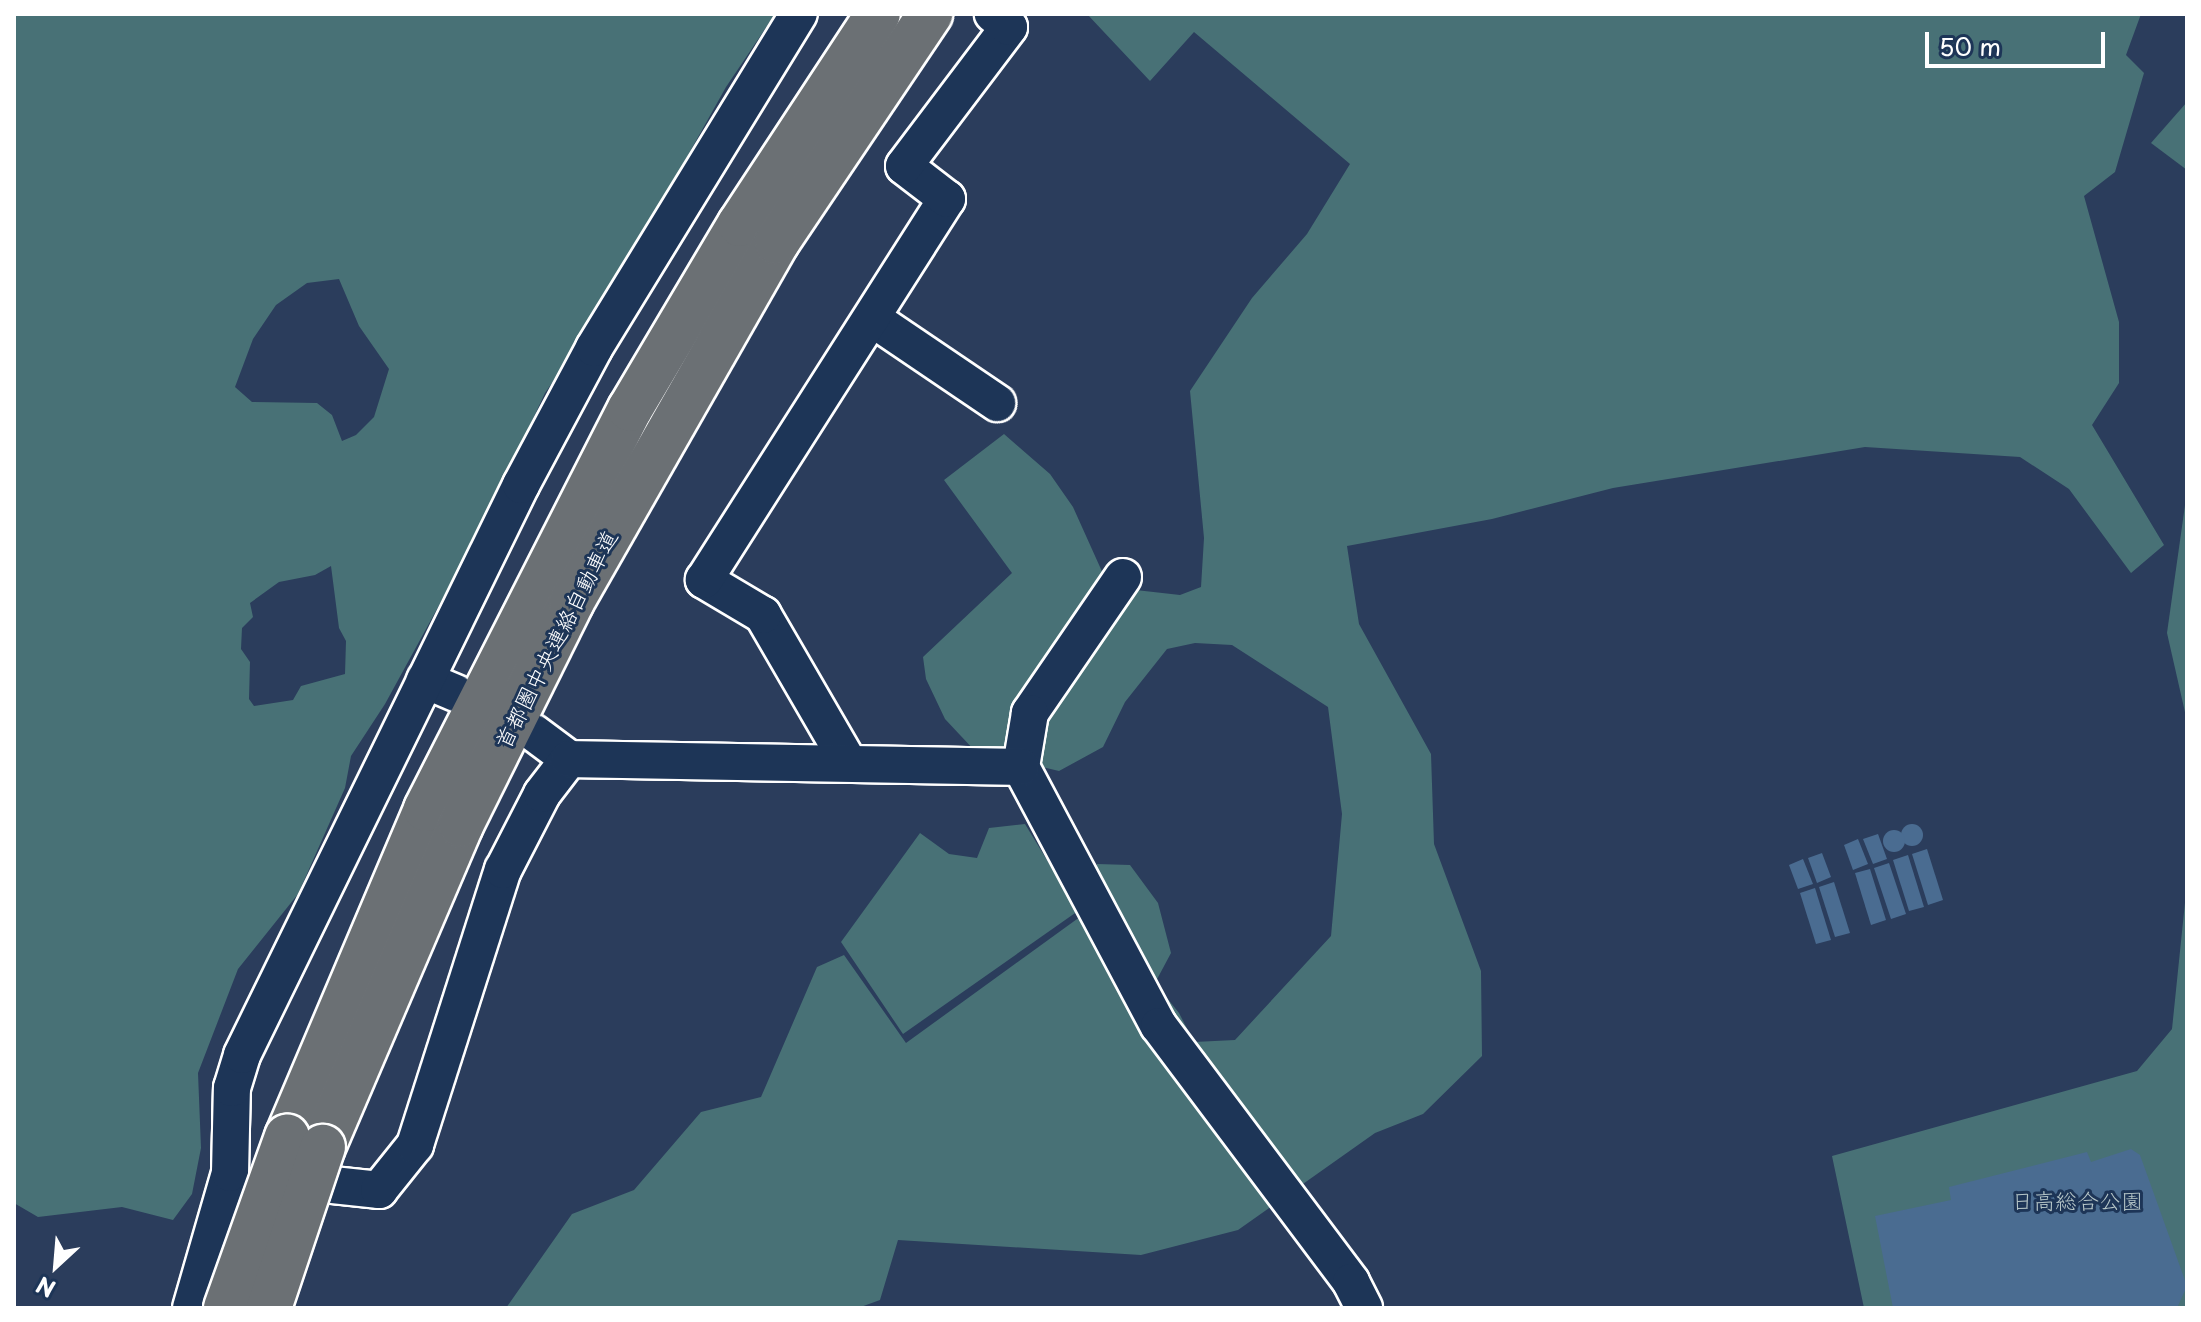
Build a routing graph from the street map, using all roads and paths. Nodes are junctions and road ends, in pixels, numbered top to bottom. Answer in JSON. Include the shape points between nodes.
{"nodes":[{"id":1,"x":799,"y":14,"type":"edge"},
{"id":2,"x":878,"y":14,"type":"edge"},
{"id":3,"x":930,"y":14,"type":"edge"},
{"id":4,"x":1001,"y":21,"type":"edge"},
{"id":5,"x":873,"y":319,"type":"junction"},
{"id":6,"x":997,"y":403,"type":"dead end"},
{"id":7,"x":1123,"y":577,"type":"dead end"},
{"id":8,"x":534,"y":733,"type":"dead end"},
{"id":9,"x":569,"y":759,"type":"junction"},
{"id":10,"x":847,"y":760,"type":"junction"},
{"id":11,"x":1021,"y":767,"type":"junction"},
{"id":12,"x":305,"y":1142,"type":"junction"},
{"id":13,"x":230,"y":1173,"type":"junction"},
{"id":14,"x":191,"y":1308,"type":"edge"},
{"id":15,"x":226,"y":1308,"type":"edge"},
{"id":16,"x":269,"y":1308,"type":"edge"},
{"id":17,"x":1364,"y":1308,"type":"edge"}],
"edges":[{"from":1,"to":13,"type":"street","via":[[594,348],[440,686],[242,1055],[232,1088]]},
{"from":2,"to":12,"type":"highway","name":"首都圏中央連絡自動車道","via":[[740,224],[622,423],[426,809]]},
{"from":3,"to":12,"type":"highway","name":"首都圏中央連絡自動車道","via":[[777,242],[571,603]]},
{"from":4,"to":5,"type":"street","via":[[904,166],[947,199]]},
{"from":5,"to":6,"type":"street"},
{"from":5,"to":10,"type":"street","via":[[704,580],[763,615]]},
{"from":7,"to":11,"type":"street","via":[[1030,713]]},
{"from":8,"to":9,"type":"street"},
{"from":9,"to":10,"type":"street"},
{"from":9,"to":13,"type":"street","via":[[542,794],[503,870],[415,1145],[379,1190]]},
{"from":10,"to":11,"type":"street"},
{"from":11,"to":17,"type":"street","via":[[1159,1026],[1351,1282]]},
{"from":12,"to":15,"type":"highway","name":"首都圏中央連絡自動車道","bridge":true},
{"from":12,"to":16,"type":"highway","name":"首都圏中央連絡自動車道","bridge":true},
{"from":13,"to":14,"type":"street"}]}
